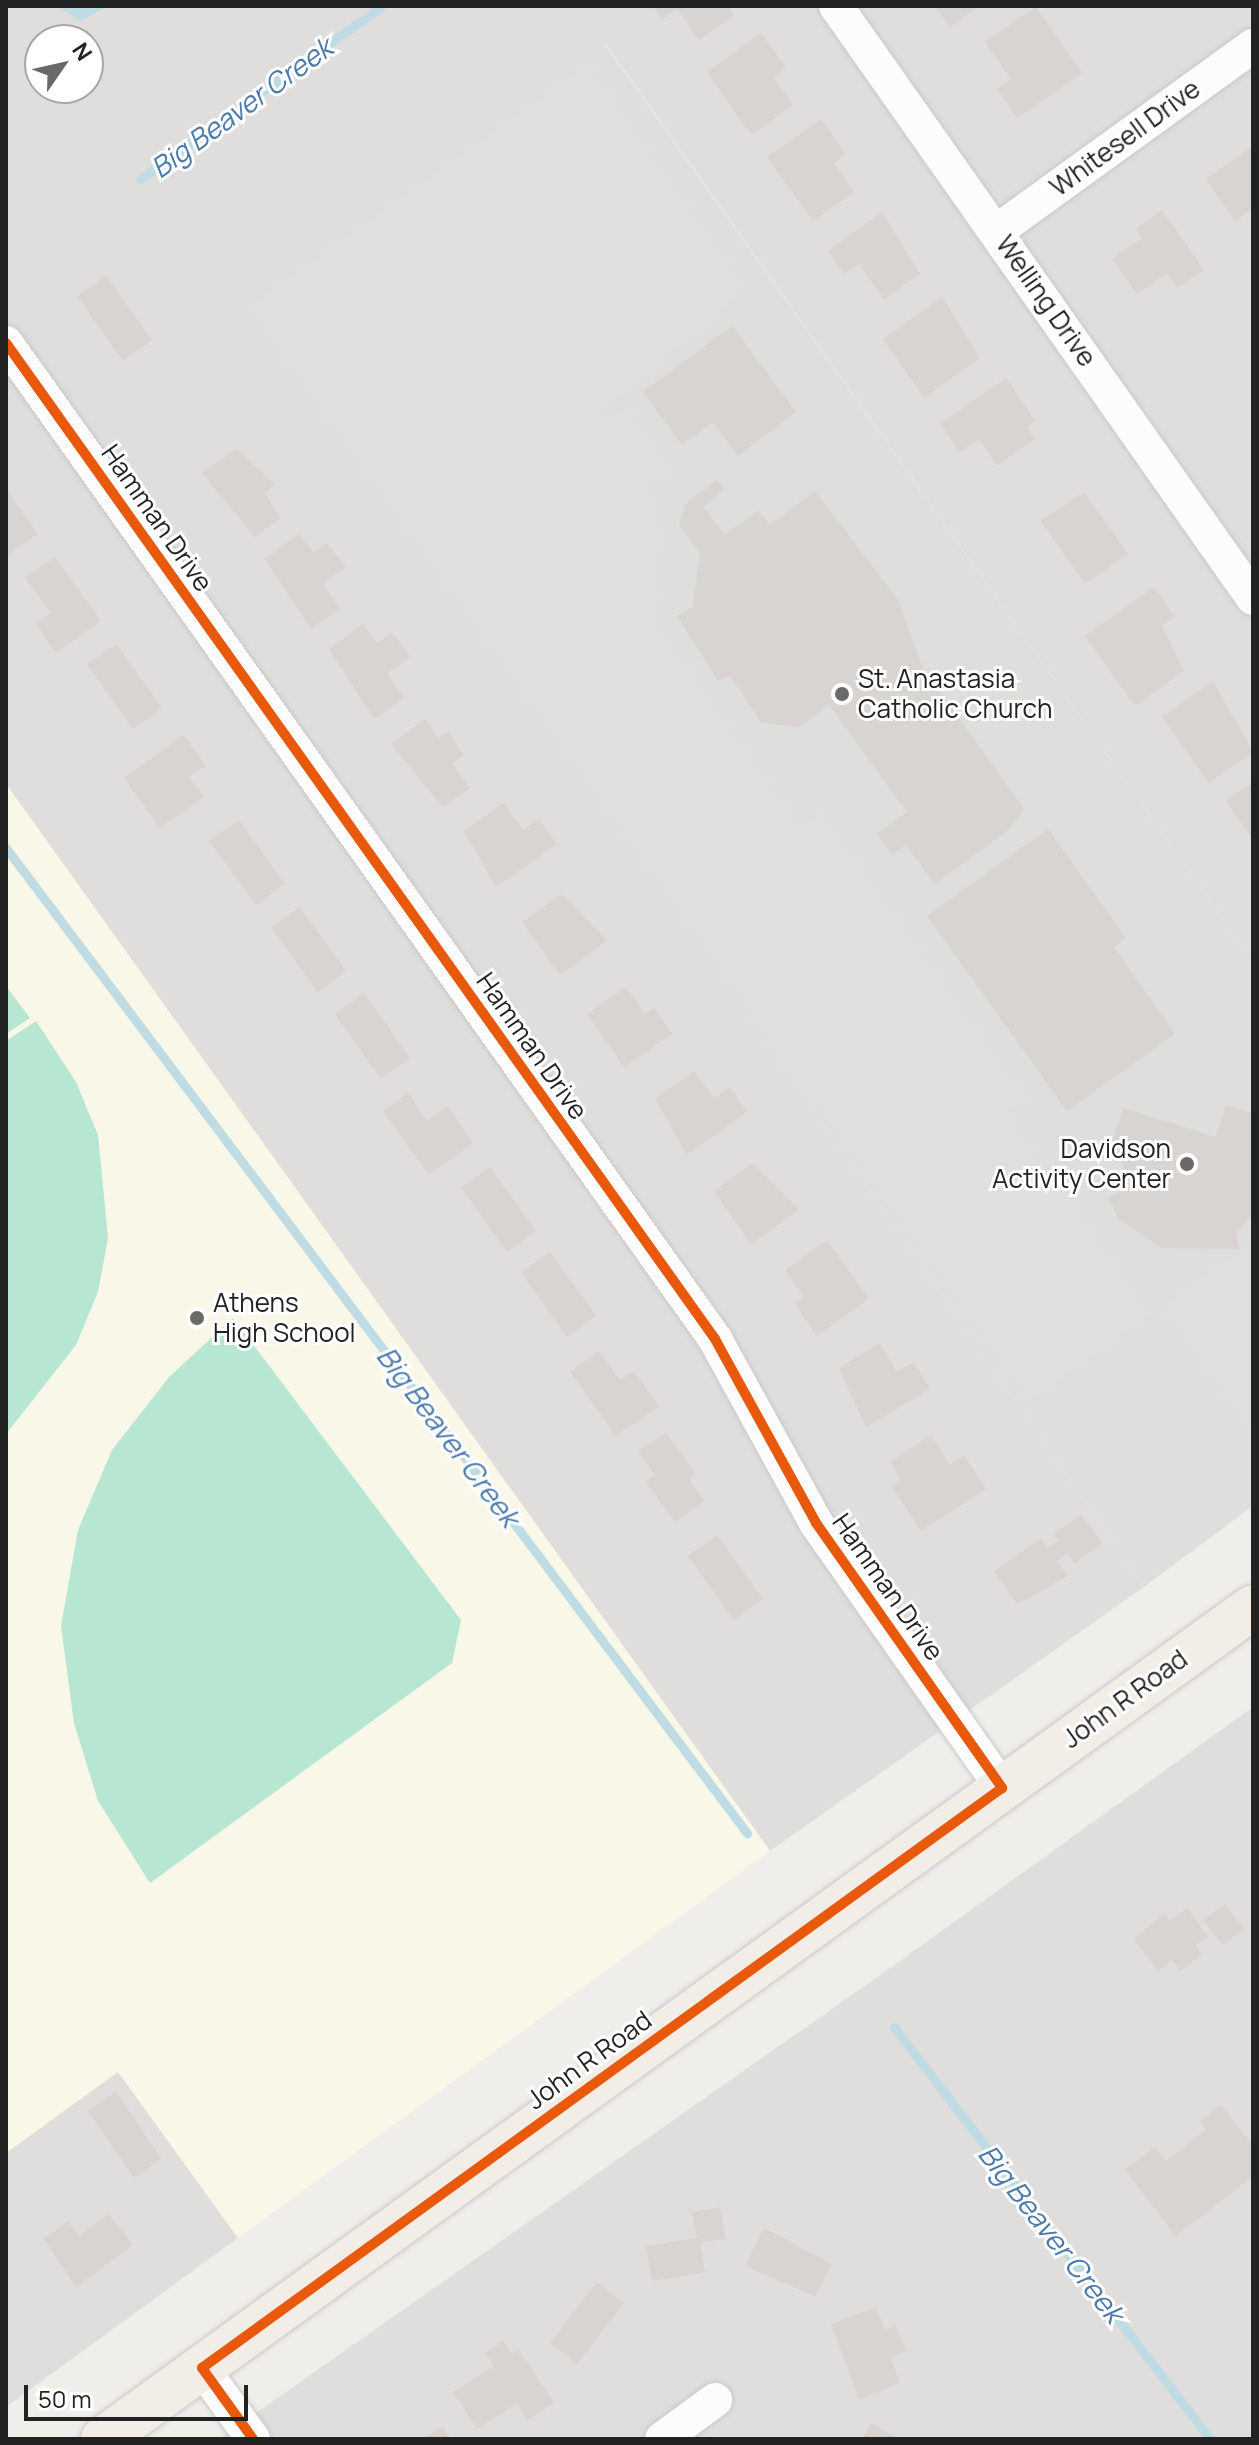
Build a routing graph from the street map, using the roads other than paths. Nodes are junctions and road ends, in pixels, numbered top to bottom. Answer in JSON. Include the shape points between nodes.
{"nodes":[{"id":1,"x":836,"y":6,"type":"edge"},
{"id":2,"x":1253,"y":46,"type":"edge"},
{"id":3,"x":997,"y":231,"type":"junction"},
{"id":4,"x":6,"y":343,"type":"edge"},
{"id":5,"x":1253,"y":598,"type":"edge"},
{"id":6,"x":1253,"y":1607,"type":"edge"},
{"id":7,"x":1002,"y":1788,"type":"junction"},
{"id":8,"x":202,"y":2368,"type":"junction"},
{"id":9,"x":715,"y":2400,"type":"dead end"},
{"id":10,"x":103,"y":2439,"type":"edge"},
{"id":11,"x":253,"y":2439,"type":"edge"},
{"id":12,"x":662,"y":2439,"type":"edge"}],
"edges":[{"from":1,"to":3,"type":"street","name":"Welling Drive"},
{"from":2,"to":3,"type":"street","name":"Whitesell Drive"},
{"from":3,"to":5,"type":"street","name":"Welling Drive"},
{"from":4,"to":7,"type":"street","name":"Hamman Drive","via":[[715,1339],[816,1523]]},
{"from":6,"to":7,"type":"main road","name":"John R Road"},
{"from":7,"to":8,"type":"main road","name":"John R Road"},
{"from":8,"to":10,"type":"main road","name":"John R Road"},
{"from":8,"to":11,"type":"street"},
{"from":9,"to":12,"type":"street"}]}
